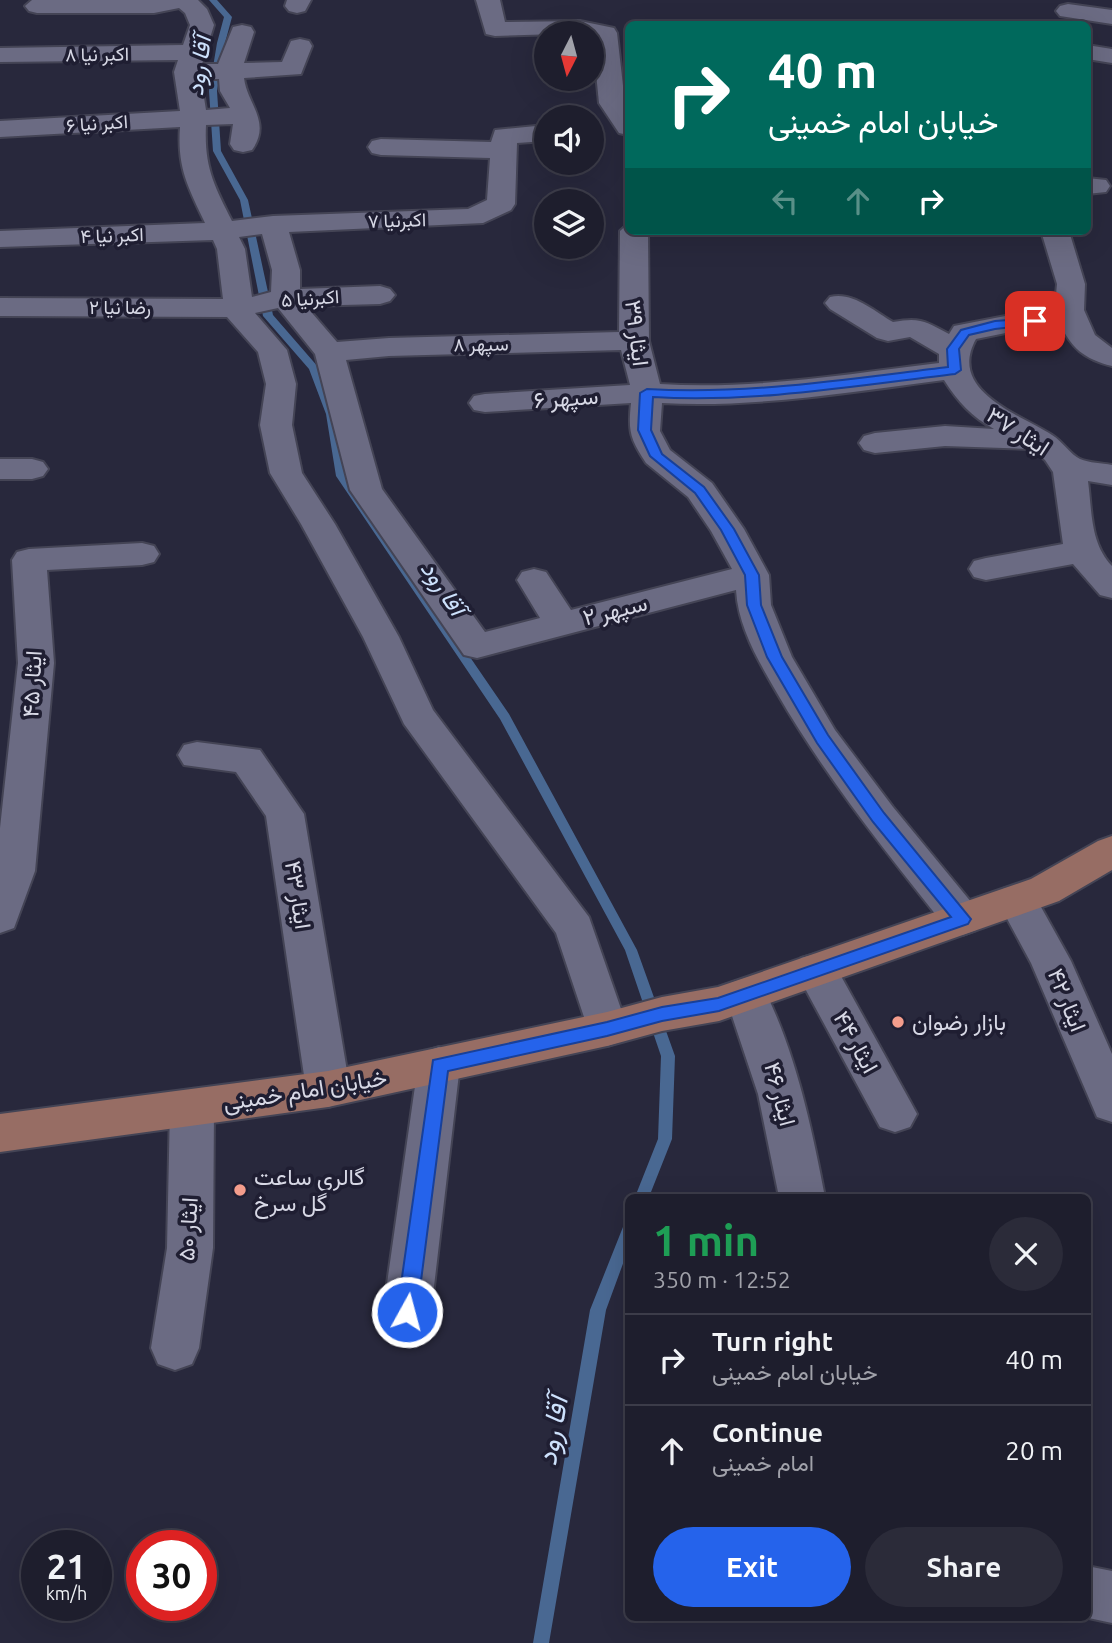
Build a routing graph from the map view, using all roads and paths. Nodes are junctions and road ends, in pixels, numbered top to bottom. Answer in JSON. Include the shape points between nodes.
{"nodes":[{"id":1,"x":488,"y":0,"type":"edge"},
{"id":2,"x":174,"y":2,"type":"edge"},
{"id":3,"x":37,"y":6,"type":"dead end"},
{"id":4,"x":1068,"y":11,"type":"dead end"},
{"id":5,"x":1112,"y":17,"type":"edge"},
{"id":6,"x":242,"y":32,"type":"dead end"},
{"id":7,"x":613,"y":40,"type":"edge"},
{"id":8,"x":300,"y":46,"type":"dead end"},
{"id":9,"x":141,"y":53,"type":"junction"},
{"id":10,"x":1091,"y":53,"type":"edge"},
{"id":11,"x":0,"y":55,"type":"edge"},
{"id":12,"x":1112,"y":56,"type":"edge"},
{"id":13,"x":190,"y":62,"type":"junction"},
{"id":14,"x":231,"y":72,"type":"junction"},
{"id":15,"x":194,"y":116,"type":"junction"},
{"id":16,"x":247,"y":116,"type":"junction"},
{"id":17,"x":0,"y":129,"type":"edge"},
{"id":18,"x":620,"y":129,"type":"edge"},
{"id":19,"x":534,"y":136,"type":"edge"},
{"id":20,"x":504,"y":143,"type":"junction"},
{"id":21,"x":243,"y":144,"type":"dead end"},
{"id":22,"x":381,"y":147,"type":"dead end"},
{"id":23,"x":273,"y":224,"type":"junction"},
{"id":24,"x":223,"y":231,"type":"junction"},
{"id":25,"x":634,"y":235,"type":"edge"},
{"id":26,"x":1056,"y":235,"type":"edge"},
{"id":27,"x":0,"y":239,"type":"edge"},
{"id":28,"x":380,"y":295,"type":"dead end"},
{"id":29,"x":285,"y":298,"type":"junction"},
{"id":30,"x":840,"y":303,"type":"dead end"},
{"id":31,"x":0,"y":307,"type":"edge"},
{"id":32,"x":240,"y":308,"type":"junction"},
{"id":33,"x":1069,"y":310,"type":"junction"},
{"id":34,"x":634,"y":341,"type":"junction"},
{"id":35,"x":329,"y":352,"type":"junction"},
{"id":36,"x":1112,"y":357,"type":"edge"},
{"id":37,"x":954,"y":359,"type":"junction"},
{"id":38,"x":647,"y":393,"type":"junction"},
{"id":39,"x":485,"y":403,"type":"dead end"},
{"id":40,"x":1042,"y":442,"type":"junction"},
{"id":41,"x":875,"y":443,"type":"dead end"},
{"id":42,"x":1068,"y":467,"type":"junction"},
{"id":43,"x":0,"y":469,"type":"edge"},
{"id":44,"x":32,"y":469,"type":"dead end"},
{"id":45,"x":1112,"y":475,"type":"edge"},
{"id":46,"x":1082,"y":551,"type":"junction"},
{"id":47,"x":142,"y":554,"type":"dead end"},
{"id":48,"x":986,"y":569,"type":"dead end"},
{"id":49,"x":752,"y":575,"type":"junction"},
{"id":50,"x":534,"y":580,"type":"dead end"},
{"id":51,"x":1112,"y":587,"type":"edge"},
{"id":52,"x":562,"y":624,"type":"junction"},
{"id":53,"x":197,"y":755,"type":"dead end"},
{"id":54,"x":1112,"y":851,"type":"edge"},
{"id":55,"x":1017,"y":900,"type":"junction"},
{"id":56,"x":0,"y":918,"type":"edge"},
{"id":57,"x":962,"y":919,"type":"junction"},
{"id":58,"x":816,"y":970,"type":"junction"},
{"id":59,"x":733,"y":1000,"type":"junction"},
{"id":60,"x":607,"y":1029,"type":"junction"},
{"id":61,"x":439,"y":1065,"type":"junction"},
{"id":62,"x":328,"y":1089,"type":"junction"},
{"id":63,"x":1112,"y":1104,"type":"edge"},
{"id":64,"x":191,"y":1108,"type":"junction"},
{"id":65,"x":895,"y":1114,"type":"dead end"},
{"id":66,"x":0,"y":1133,"type":"edge"},
{"id":67,"x":801,"y":1194,"type":"edge"},
{"id":68,"x":407,"y":1312,"type":"dead end"},
{"id":69,"x":175,"y":1349,"type":"dead end"},
{"id":70,"x":1091,"y":1593,"type":"edge"},
{"id":71,"x":1112,"y":1597,"type":"edge"}],
"edges":[{"from":1,"to":7,"type":"street","via":[[495,29],[580,29]]},
{"from":2,"to":3,"type":"street"},
{"from":2,"to":9,"type":"street"},
{"from":2,"to":13,"type":"street","via":[[195,9],[202,25]]},
{"from":4,"to":5,"type":"street"},
{"from":6,"to":14,"type":"street"},
{"from":7,"to":18,"type":"street","via":[[612,103]]},
{"from":8,"to":14,"type":"street","name":"اکبر نیا ۸","via":[[292,69]]},
{"from":9,"to":11,"type":"street","name":"اکبر نیا ۸"},
{"from":9,"to":13,"type":"street","name":"اکبر نیا ۸"},
{"from":10,"to":12,"type":"street"},
{"from":13,"to":14,"type":"street","name":"اکبر نیا ۸"},
{"from":13,"to":15,"type":"street"},
{"from":14,"to":16,"type":"street","via":[[233,91]]},
{"from":15,"to":16,"type":"street","name":"اکبر نیا ۶"},
{"from":15,"to":17,"type":"street","name":"اکبر نیا ۶"},
{"from":15,"to":24,"type":"street","via":[[196,176]]},
{"from":16,"to":21,"type":"street"},
{"from":19,"to":20,"type":"street"},
{"from":20,"to":22,"type":"street"},
{"from":20,"to":23,"type":"street","name":"اکبرنیا ۷","via":[[501,204],[473,217]]},
{"from":23,"to":24,"type":"street","name":"اکبرنیا ۷"},
{"from":23,"to":29,"type":"street","via":[[286,270]]},
{"from":24,"to":27,"type":"street","name":"اکبر نیا ۴"},
{"from":24,"to":32,"type":"street","via":[[231,249]]},
{"from":25,"to":34,"type":"street","name":"ایثار ۳۹"},
{"from":26,"to":33,"type":"street","via":[[1071,284]]},
{"from":28,"to":29,"type":"street","name":"اکبرنیا ۵"},
{"from":29,"to":32,"type":"street","name":"اکبرنیا ۵"},
{"from":29,"to":35,"type":"street"},
{"from":30,"to":37,"type":"street","via":[[888,332],[915,327]]},
{"from":31,"to":32,"type":"street","name":"رضا نیا ۲"},
{"from":32,"to":60,"type":"street","via":[[242,319],[272,350],[281,384],[276,425],[286,473],[381,637],[417,715],[575,928]]},
{"from":33,"to":36,"type":"street","via":[[1082,341]]},
{"from":33,"to":37,"type":"street","via":[[1035,321],[965,332]]},
{"from":34,"to":35,"type":"street","name":"سپهر ۸","via":[[389,346]]},
{"from":34,"to":38,"type":"street","name":"ایثار ۳۹"},
{"from":35,"to":52,"type":"street","name":"سپهر ۲","via":[[366,490],[477,646]]},
{"from":37,"to":38,"type":"street","name":"سپهر ۶","via":[[809,388],[701,396]]},
{"from":37,"to":40,"type":"street","name":"ایثار ۳۷","via":[[969,398],[998,420]]},
{"from":38,"to":39,"type":"street","name":"سپهر ۶"},
{"from":38,"to":49,"type":"street","name":"ایثار ۳۹","via":[[644,430],[657,456],[700,490]]},
{"from":40,"to":41,"type":"street","via":[[944,436]]},
{"from":40,"to":42,"type":"street","name":"ایثار ۳۷"},
{"from":42,"to":45,"type":"street"},
{"from":42,"to":46,"type":"street","name":"ایثار ۳۷"},
{"from":43,"to":44,"type":"street"},
{"from":46,"to":48,"type":"street"},
{"from":46,"to":51,"type":"street"},
{"from":47,"to":56,"type":"street","name":"ایثار ۴۵","via":[[29,560],[36,663],[15,871]]},
{"from":49,"to":52,"type":"street","name":"سپهر ۲"},
{"from":49,"to":57,"type":"street","name":"ایثار ۳۹","via":[[754,605],[774,657],[822,739]]},
{"from":50,"to":52,"type":"street"},
{"from":53,"to":62,"type":"street","name":"ایثار ۴۳","via":[[247,761],[285,814]]},
{"from":54,"to":55,"type":"main road","via":[[1045,890]]},
{"from":55,"to":57,"type":"main road"},
{"from":55,"to":63,"type":"street","name":"ایثار ۴۲","via":[[1051,961]]},
{"from":57,"to":58,"type":"main road"},
{"from":58,"to":59,"type":"main road"},
{"from":58,"to":65,"type":"street","name":"ایثار ۴۴"},
{"from":59,"to":60,"type":"main road","name":"خیابان امام خمینی"},
{"from":59,"to":67,"type":"street","name":"ایثار ۴۶","via":[[764,1036]]},
{"from":60,"to":61,"type":"main road","name":"خیابان امام خمینی"},
{"from":61,"to":62,"type":"main road","name":"خیابان امام خمینی"},
{"from":61,"to":68,"type":"street"},
{"from":62,"to":64,"type":"main road","name":"خیابان امام خمینی"},
{"from":64,"to":66,"type":"main road","name":"خیابان امام خمینی"},
{"from":64,"to":69,"type":"street","name":"ایثار ۵۰","via":[[190,1248]]},
{"from":70,"to":71,"type":"street"}]}
